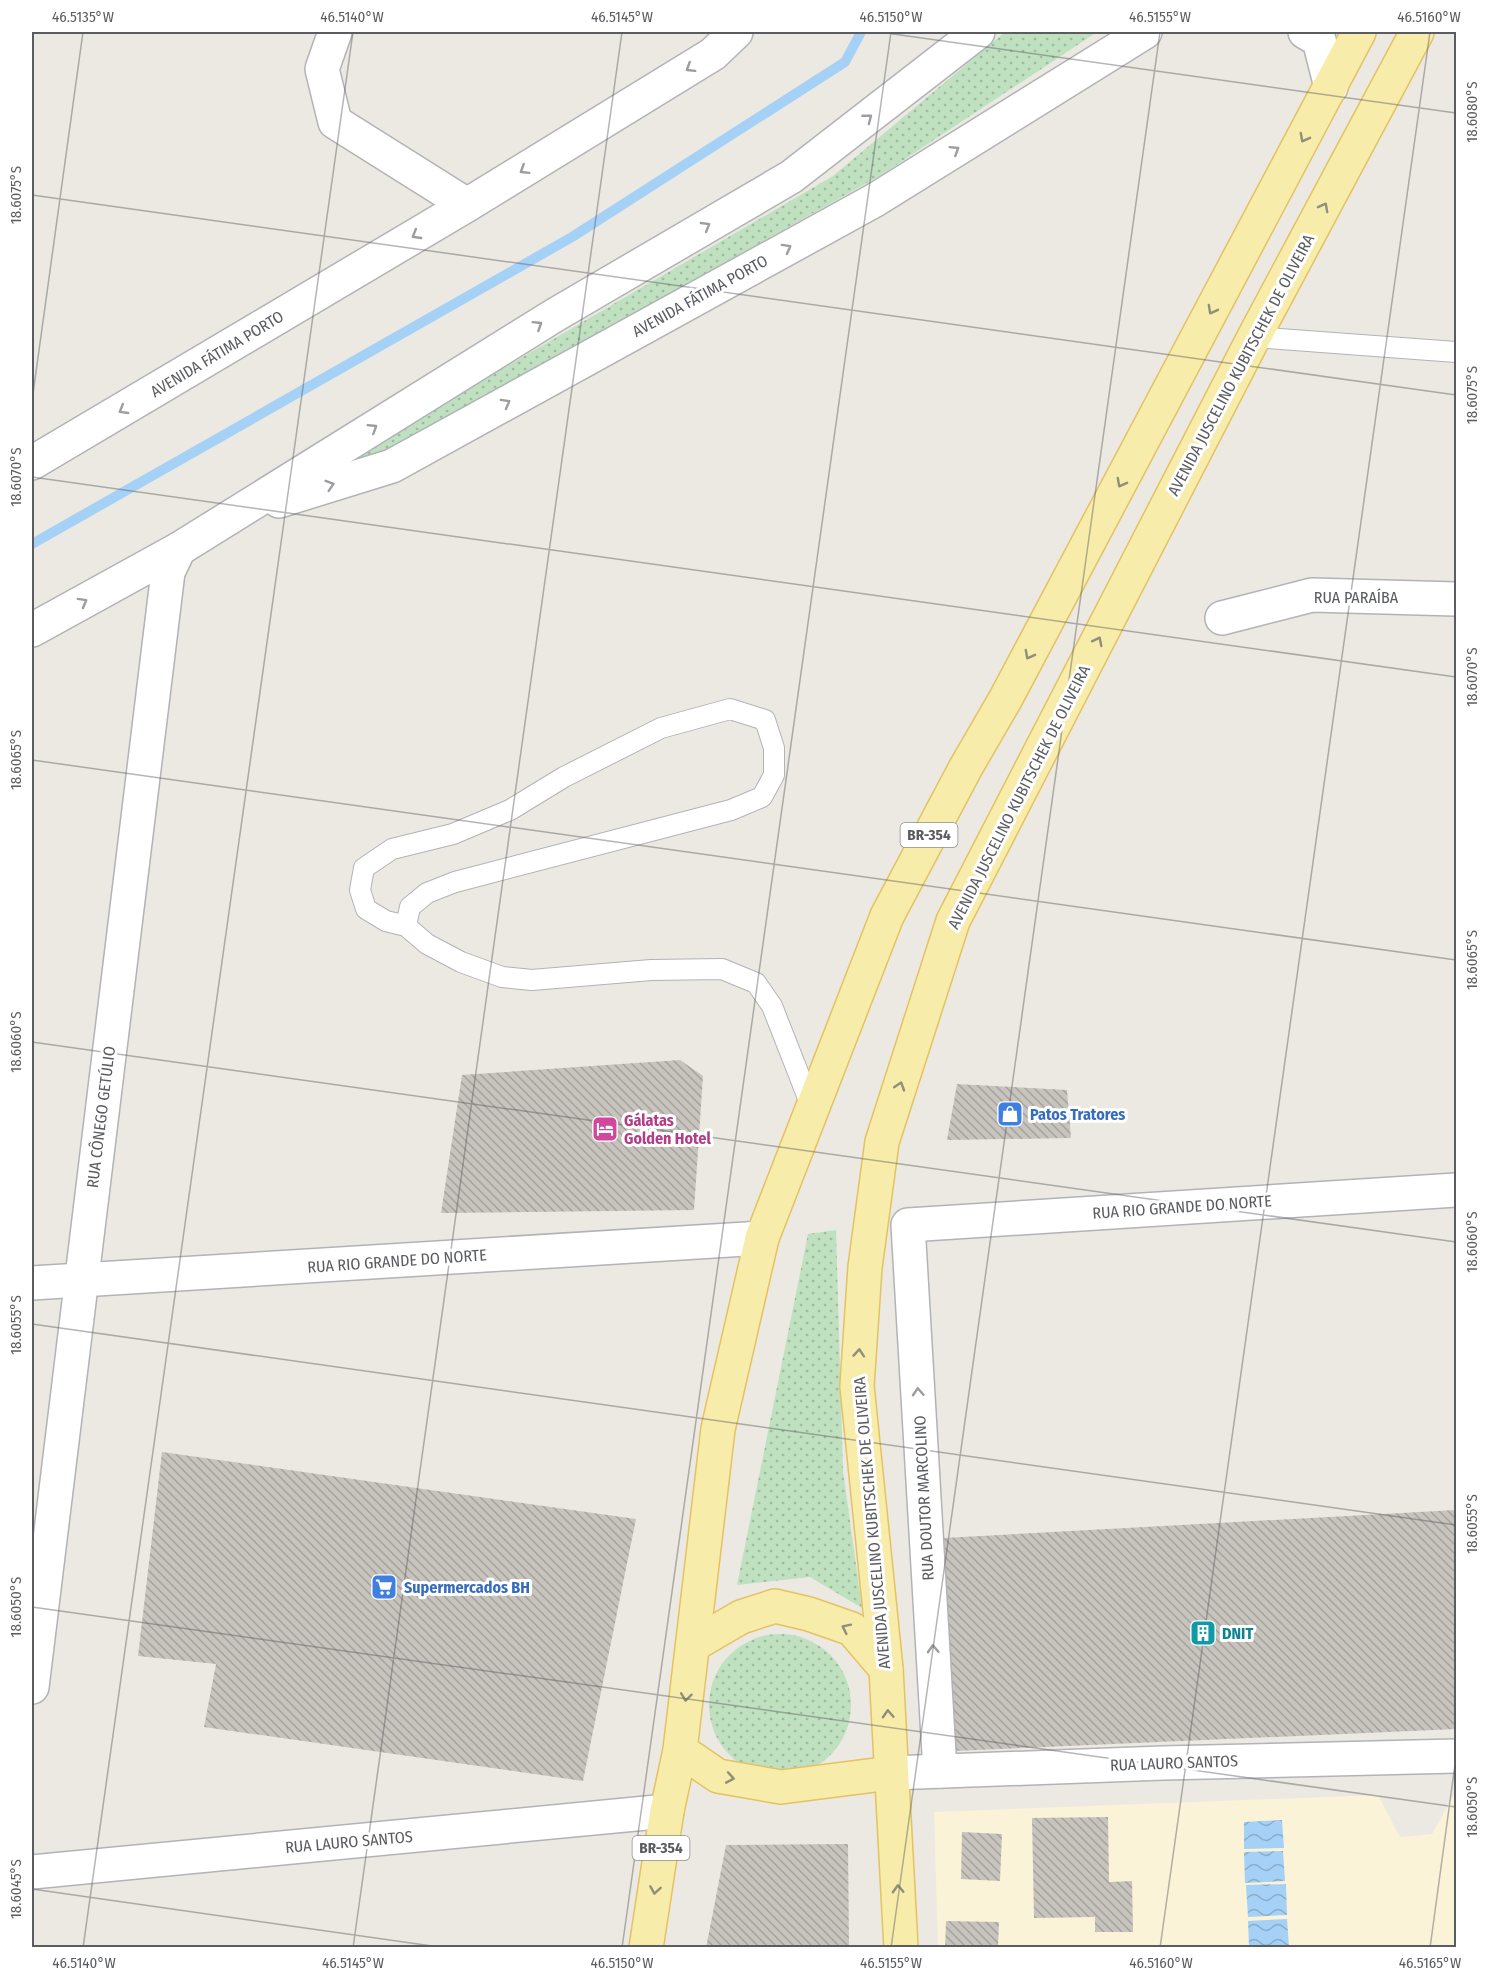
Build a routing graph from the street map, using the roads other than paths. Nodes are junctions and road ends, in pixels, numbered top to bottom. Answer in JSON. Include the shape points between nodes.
{"nodes":[{"id":1,"x":335,"y":32,"type":"edge"},
{"id":2,"x":736,"y":32,"type":"edge"},
{"id":3,"x":978,"y":32,"type":"edge"},
{"id":4,"x":1145,"y":32,"type":"edge"},
{"id":5,"x":1305,"y":32,"type":"edge"},
{"id":6,"x":1359,"y":32,"type":"edge"},
{"id":7,"x":1417,"y":32,"type":"edge"},
{"id":8,"x":1331,"y":87,"type":"junction"},
{"id":9,"x":467,"y":205,"type":"junction"},
{"id":10,"x":1254,"y":337,"type":"junction"},
{"id":11,"x":1456,"y":352,"type":"edge"},
{"id":12,"x":36,"y":454,"type":"edge"},
{"id":13,"x":234,"y":515,"type":"junction"},
{"id":14,"x":179,"y":549,"type":"junction"},
{"id":15,"x":1456,"y":598,"type":"edge"},
{"id":16,"x":1222,"y":618,"type":"dead end"},
{"id":17,"x":32,"y":630,"type":"edge"},
{"id":18,"x":406,"y":926,"type":"junction"},
{"id":19,"x":812,"y":1108,"type":"junction"},
{"id":20,"x":1456,"y":1190,"type":"edge"},
{"id":21,"x":908,"y":1225,"type":"joint"},
{"id":22,"x":762,"y":1238,"type":"junction"},
{"id":23,"x":81,"y":1280,"type":"junction"},
{"id":24,"x":32,"y":1283,"type":"edge"},
{"id":25,"x":693,"y":1645,"type":"junction"},
{"id":26,"x":886,"y":1669,"type":"junction"},
{"id":27,"x":32,"y":1687,"type":"edge"},
{"id":28,"x":680,"y":1750,"type":"junction"},
{"id":29,"x":1456,"y":1756,"type":"edge"},
{"id":30,"x":940,"y":1771,"type":"junction"},
{"id":31,"x":891,"y":1773,"type":"junction"},
{"id":32,"x":667,"y":1811,"type":"junction"},
{"id":33,"x":32,"y":1872,"type":"edge"},
{"id":34,"x":646,"y":1947,"type":"edge"},
{"id":35,"x":901,"y":1947,"type":"edge"}],
"edges":[{"from":1,"to":9,"type":"street","via":[[322,69],[334,122]]},
{"from":2,"to":9,"type":"street","name":"AVENIDA FÁTIMA PORTO","one_way":true,"via":[[713,54]]},
{"from":13,"to":3,"type":"street","name":"AVENIDA FÁTIMA PORTO","one_way":true,"via":[[555,315],[791,177]]},
{"from":13,"to":4,"type":"street","name":"AVENIDA FÁTIMA PORTO","one_way":true,"via":[[392,466],[875,200]]},
{"from":5,"to":8,"type":"street","via":[[1319,40]]},
{"from":6,"to":8,"type":"main road","number":"BR-354"},
{"from":10,"to":7,"type":"main road","name":"AVENIDA JUSCELINO KUBITSCHEK DE OLIVEIRA","one_way":true},
{"from":8,"to":19,"type":"main road","number":"BR-354","one_way":true,"via":[[887,916]]},
{"from":9,"to":12,"type":"street","name":"AVENIDA FÁTIMA PORTO","one_way":true},
{"from":10,"to":11,"type":"lane"},
{"from":26,"to":10,"type":"main road","name":"AVENIDA JUSCELINO KUBITSCHEK DE OLIVEIRA","one_way":true,"via":[[856,1386],[865,1267],[882,1142],[953,921]]},
{"from":13,"to":14,"type":"street","name":"AVENIDA FÁTIMA PORTO"},
{"from":17,"to":14,"type":"street","name":"AVENIDA FÁTIMA PORTO","one_way":true},
{"from":14,"to":23,"type":"street","name":"RUA CÔNEGO GETÚLIO","via":[[168,572]]},
{"from":15,"to":16,"type":"street","name":"RUA PARAÍBA","via":[[1312,595]]},
{"from":18,"to":18,"type":"lane","via":[[410,907],[427,892],[731,810],[762,797],[774,775],[774,748],[765,720],[730,709],[661,728],[564,777],[510,810],[453,834],[392,849],[364,868],[360,890],[366,909],[386,921]]},
{"from":18,"to":19,"type":"lane","via":[[427,945],[502,977],[532,980],[651,970],[722,969],[756,983],[772,1006]]},
{"from":19,"to":22,"type":"main road","number":"BR-354"},
{"from":20,"to":21,"type":"street","name":"RUA RIO GRANDE DO NORTE"},
{"from":30,"to":21,"type":"street","name":"RUA DOUTOR MARCOLINO","one_way":true},
{"from":22,"to":23,"type":"street","name":"RUA RIO GRANDE DO NORTE"},
{"from":22,"to":25,"type":"main road","number":"BR-354","via":[[718,1429]]},
{"from":23,"to":24,"type":"street","name":"RUA RIO GRANDE DO NORTE"},
{"from":23,"to":27,"type":"street","name":"RUA CÔNEGO GETÚLIO"},
{"from":26,"to":25,"type":"main road","one_way":true,"via":[[852,1629],[776,1606],[741,1617]]},
{"from":25,"to":28,"type":"main road","number":"BR-354","one_way":true},
{"from":31,"to":26,"type":"main road","name":"AVENIDA JUSCELINO KUBITSCHEK DE OLIVEIRA","one_way":true},
{"from":28,"to":31,"type":"main road","one_way":true,"via":[[718,1776],[781,1787]]},
{"from":28,"to":32,"type":"main road","number":"BR-354"},
{"from":29,"to":30,"type":"street","name":"RUA LAURO SANTOS"},
{"from":30,"to":31,"type":"street","name":"RUA LAURO SANTOS"},
{"from":35,"to":31,"type":"main road","one_way":true},
{"from":32,"to":33,"type":"street","name":"RUA LAURO SANTOS"},
{"from":32,"to":34,"type":"main road","number":"BR-354","one_way":true}]}
